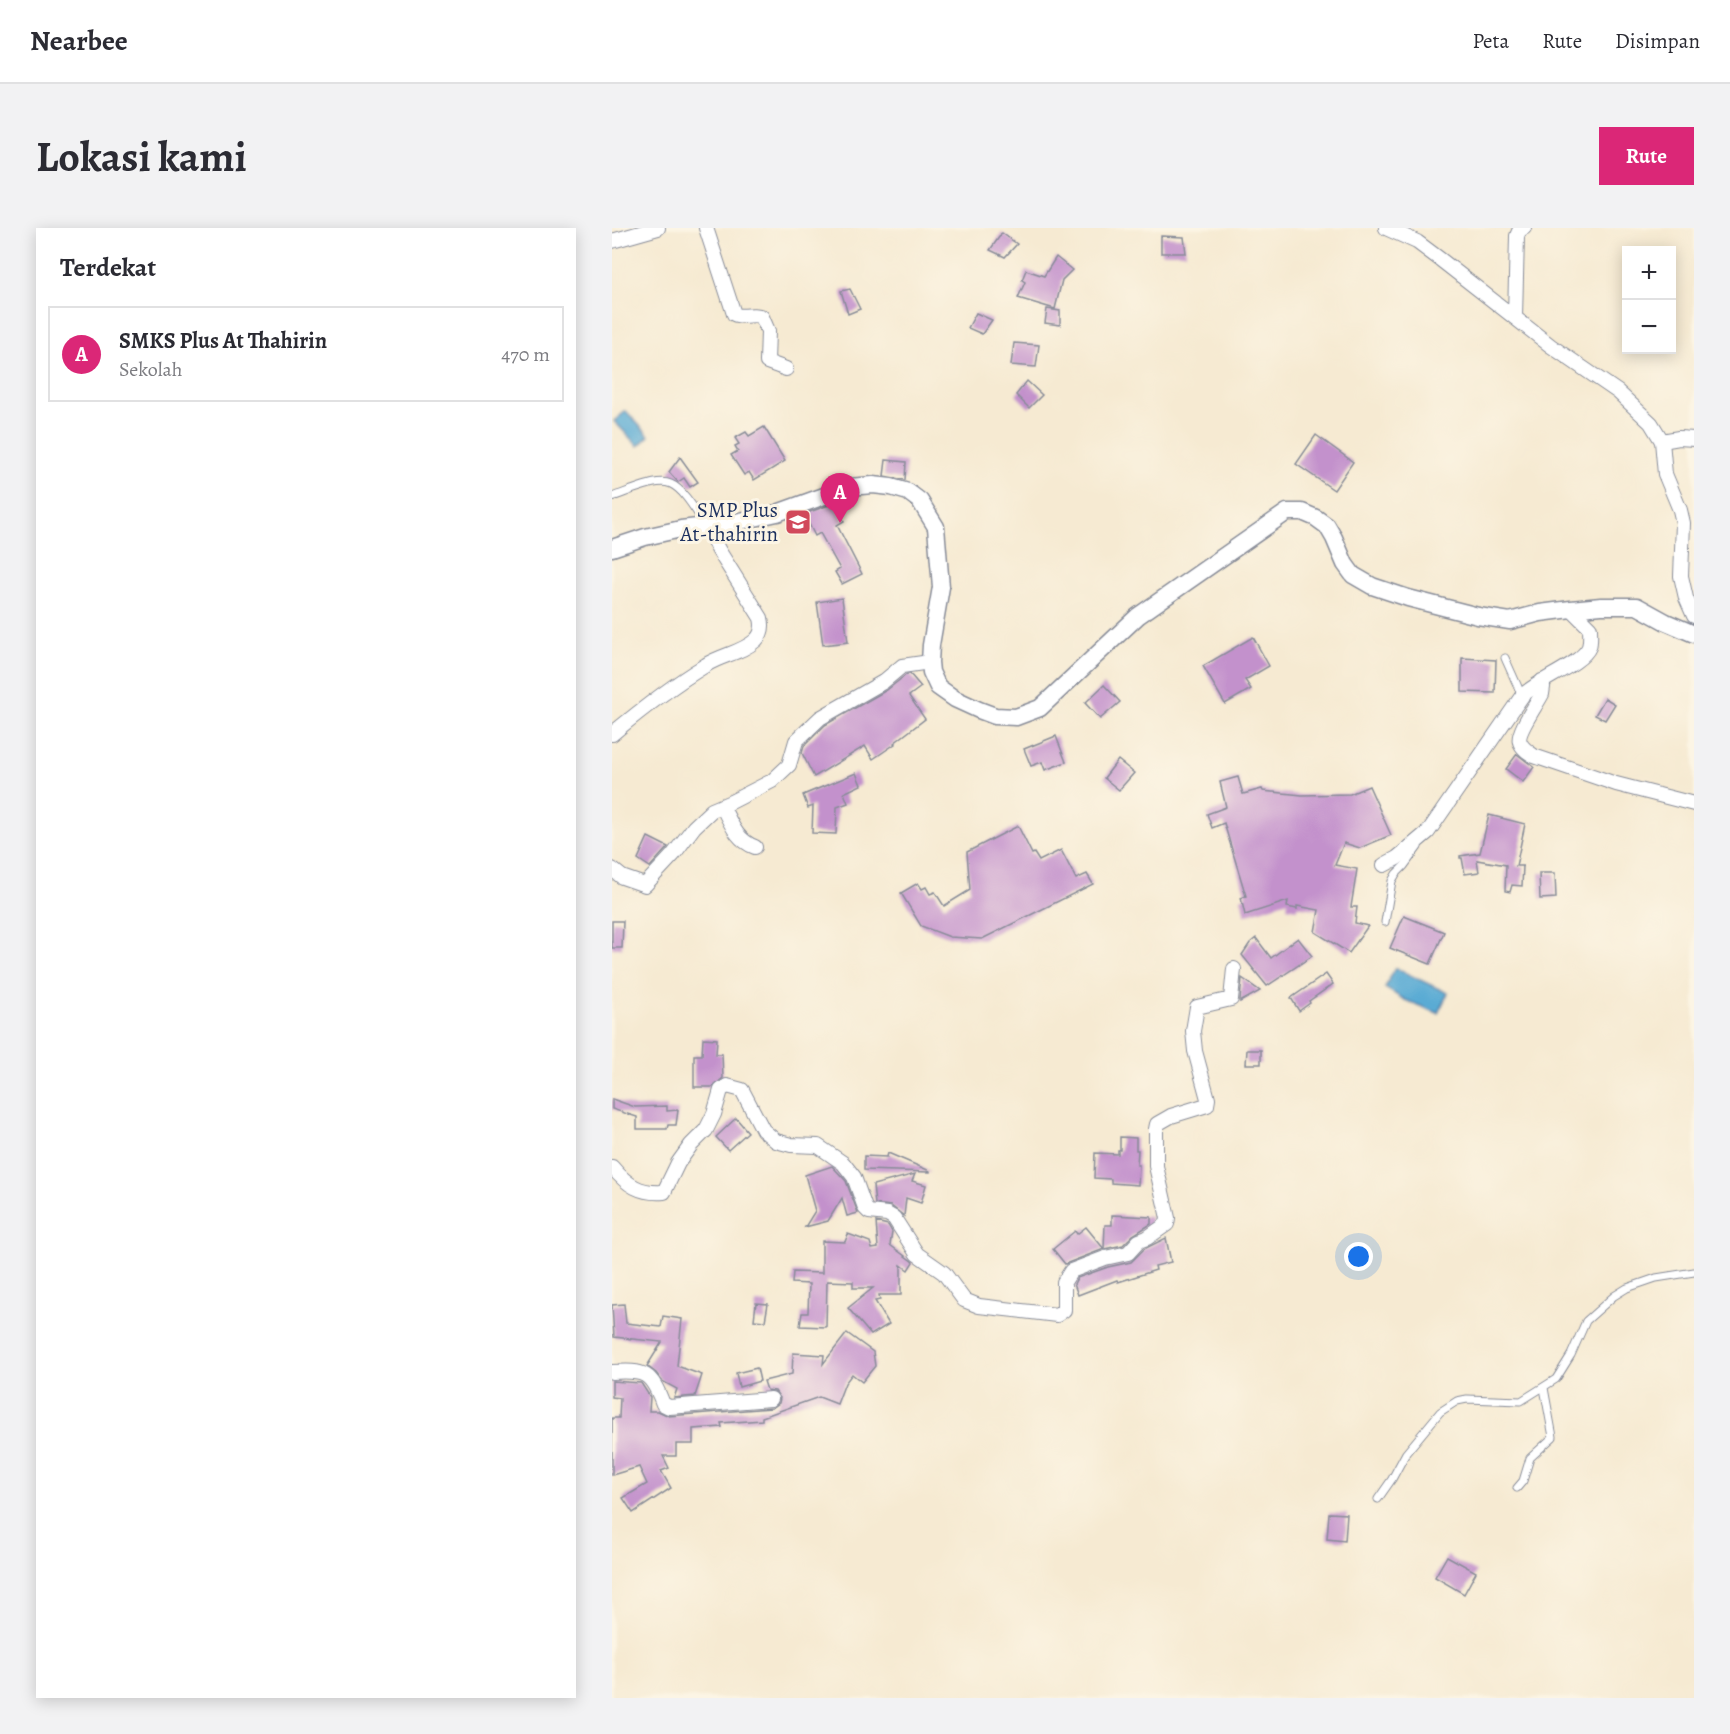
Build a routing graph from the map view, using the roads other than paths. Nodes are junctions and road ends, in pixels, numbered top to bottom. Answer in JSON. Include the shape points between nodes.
{"nodes":[{"id":1,"x":658,"y":228,"type":"edge"},
{"id":2,"x":706,"y":228,"type":"edge"},
{"id":3,"x":1386,"y":228,"type":"edge"},
{"id":4,"x":1524,"y":228,"type":"edge"},
{"id":5,"x":612,"y":241,"type":"edge"},
{"id":6,"x":1515,"y":317,"type":"junction"},
{"id":7,"x":786,"y":369,"type":"dead end"},
{"id":8,"x":1694,"y":439,"type":"edge"},
{"id":9,"x":1662,"y":441,"type":"junction"},
{"id":10,"x":612,"y":497,"type":"edge"},
{"id":11,"x":706,"y":526,"type":"junction"},
{"id":12,"x":612,"y":548,"type":"edge"},
{"id":13,"x":1571,"y":609,"type":"junction"},
{"id":14,"x":1694,"y":616,"type":"edge"},
{"id":15,"x":1694,"y":634,"type":"edge"},
{"id":16,"x":1505,"y":658,"type":"dead end"},
{"id":17,"x":930,"y":662,"type":"junction"},
{"id":18,"x":1542,"y":681,"type":"junction"},
{"id":19,"x":1522,"y":696,"type":"junction"},
{"id":20,"x":612,"y":734,"type":"edge"},
{"id":21,"x":1694,"y":804,"type":"edge"},
{"id":22,"x":722,"y":806,"type":"junction"},
{"id":23,"x":1428,"y":832,"type":"junction"},
{"id":24,"x":754,"y":848,"type":"dead end"},
{"id":25,"x":1384,"y":866,"type":"dead end"},
{"id":26,"x":612,"y":869,"type":"edge"},
{"id":27,"x":1385,"y":922,"type":"dead end"},
{"id":28,"x":1234,"y":969,"type":"dead end"},
{"id":29,"x":612,"y":1167,"type":"edge"},
{"id":30,"x":1694,"y":1272,"type":"edge"},
{"id":31,"x":612,"y":1372,"type":"edge"},
{"id":32,"x":1544,"y":1388,"type":"junction"},
{"id":33,"x":771,"y":1399,"type":"dead end"},
{"id":34,"x":1517,"y":1488,"type":"dead end"},
{"id":35,"x":1378,"y":1499,"type":"dead end"}],
"edges":[{"from":1,"to":5,"type":"street"},
{"from":2,"to":7,"type":"street","via":[[734,314],[762,317],[768,331],[767,362]]},
{"from":3,"to":6,"type":"street","via":[[1417,242]]},
{"from":4,"to":6,"type":"street","via":[[1517,236]]},
{"from":6,"to":9,"type":"street","via":[[1618,392],[1651,423]]},
{"from":8,"to":9,"type":"street"},
{"from":9,"to":14,"type":"street","via":[[1665,474],[1683,523],[1681,576]]},
{"from":10,"to":11,"type":"lane","via":[[657,481],[676,485]]},
{"from":11,"to":12,"type":"street","via":[[645,537]]},
{"from":11,"to":17,"type":"street","via":[[777,513],[849,487],[873,485],[908,492],[920,501],[936,526],[941,587]]},
{"from":11,"to":20,"type":"street","via":[[761,618],[760,634],[739,651],[708,663]]},
{"from":13,"to":15,"type":"street","via":[[1637,606]]},
{"from":13,"to":17,"type":"street","via":[[1510,621],[1492,619],[1372,586],[1353,575],[1328,526],[1302,512],[1287,512],[1138,615],[1040,708],[1016,717],[995,716],[971,706],[938,687]]},
{"from":13,"to":18,"type":"street","via":[[1590,627],[1588,649]]},
{"from":16,"to":19,"type":"lane"},
{"from":17,"to":22,"type":"street","via":[[902,666],[883,682],[820,718],[796,741],[789,765],[772,781]]},
{"from":18,"to":19,"type":"street"},
{"from":18,"to":21,"type":"street","via":[[1542,694],[1520,732],[1520,742],[1526,750],[1616,784]]},
{"from":19,"to":23,"type":"street"},
{"from":22,"to":24,"type":"street","via":[[735,832]]},
{"from":22,"to":26,"type":"street","via":[[694,827],[645,885]]},
{"from":23,"to":25,"type":"street"},
{"from":23,"to":27,"type":"lane","via":[[1392,881]]},
{"from":28,"to":29,"type":"street","via":[[1231,999],[1197,1007],[1195,1052],[1207,1105],[1157,1124],[1156,1166],[1167,1224],[1139,1241],[1128,1253],[1071,1271],[1064,1282],[1064,1311],[1057,1315],[979,1306],[964,1300],[944,1273],[917,1254],[894,1218],[865,1208],[854,1177],[843,1163],[818,1146],[776,1141],[763,1130],[742,1090],[737,1088],[727,1086],[721,1090],[706,1130],[678,1163],[664,1192],[635,1189]]},
{"from":30,"to":32,"type":"lane","via":[[1656,1278],[1614,1296],[1586,1321],[1556,1379]]},
{"from":31,"to":33,"type":"street","via":[[639,1372],[654,1382],[663,1404],[669,1407]]},
{"from":32,"to":34,"type":"lane","via":[[1553,1437],[1530,1458]]},
{"from":32,"to":35,"type":"lane","via":[[1521,1401],[1457,1401],[1440,1412],[1406,1453]]}]}
